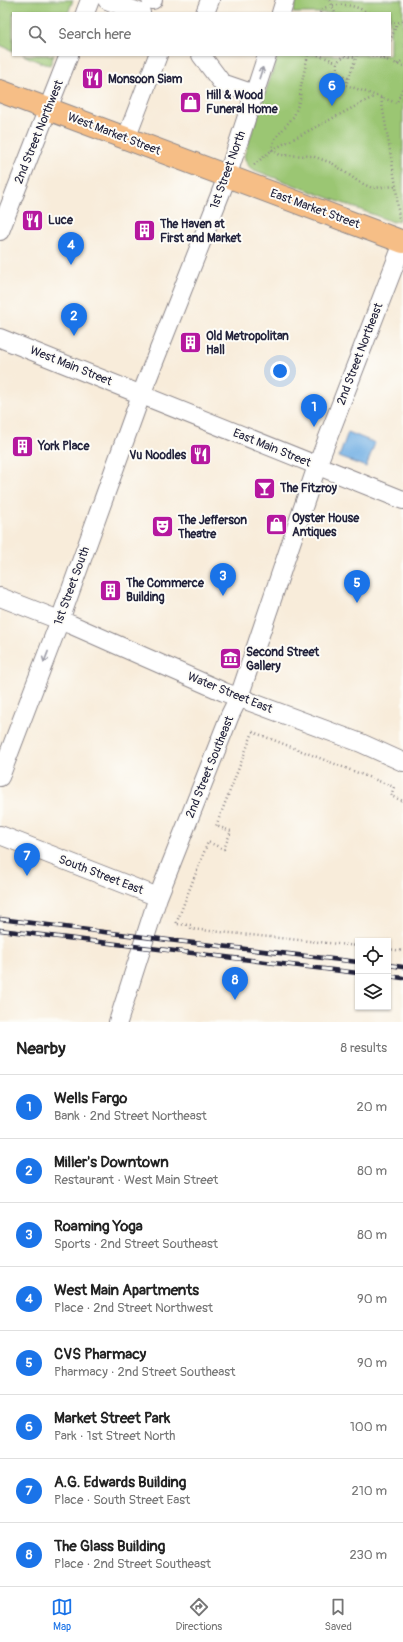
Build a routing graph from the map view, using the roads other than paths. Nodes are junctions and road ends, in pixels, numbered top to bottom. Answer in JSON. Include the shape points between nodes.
{"nodes":[{"id":1,"x":90,"y":0,"type":"edge"},
{"id":2,"x":107,"y":0,"type":"edge"},
{"id":3,"x":210,"y":0,"type":"edge"},
{"id":4,"x":285,"y":0,"type":"edge"},
{"id":5,"x":85,"y":12,"type":"edge"},
{"id":6,"x":138,"y":12,"type":"edge"},
{"id":7,"x":205,"y":12,"type":"edge"},
{"id":8,"x":281,"y":12,"type":"edge"},
{"id":9,"x":69,"y":56,"type":"edge"},
{"id":10,"x":158,"y":56,"type":"edge"},
{"id":11,"x":202,"y":56,"type":"edge"},
{"id":12,"x":267,"y":56,"type":"edge"},
{"id":13,"x":0,"y":91,"type":"edge"},
{"id":14,"x":254,"y":94,"type":"junction"},
{"id":15,"x":49,"y":110,"type":"junction"},
{"id":16,"x":126,"y":139,"type":"junction"},
{"id":17,"x":227,"y":177,"type":"junction"},
{"id":18,"x":0,"y":231,"type":"edge"},
{"id":19,"x":403,"y":242,"type":"edge"},
{"id":20,"x":0,"y":338,"type":"edge"},
{"id":21,"x":141,"y":395,"type":"junction"},
{"id":22,"x":317,"y":466,"type":"junction"},
{"id":23,"x":403,"y":500,"type":"edge"},
{"id":24,"x":0,"y":597,"type":"edge"},
{"id":25,"x":60,"y":620,"type":"junction"},
{"id":26,"x":239,"y":697,"type":"junction"},
{"id":27,"x":403,"y":762,"type":"edge"},
{"id":28,"x":0,"y":777,"type":"edge"},
{"id":29,"x":0,"y":835,"type":"edge"},
{"id":30,"x":158,"y":897,"type":"junction"},
{"id":31,"x":118,"y":1022,"type":"edge"}],
"edges":[{"from":1,"to":5,"type":"street"},
{"from":2,"to":6,"type":"street"},
{"from":3,"to":7,"type":"street"},
{"from":4,"to":8,"type":"street"},
{"from":9,"to":15,"type":"street","name":"2nd Street Northwest"},
{"from":10,"to":16,"type":"street"},
{"from":11,"to":14,"type":"street","via":[[222,84]]},
{"from":14,"to":12,"type":"street","name":"1st Street North","one_way":true},
{"from":13,"to":15,"type":"main road","name":"West Market Street"},
{"from":14,"to":17,"type":"street","name":"1st Street North"},
{"from":15,"to":16,"type":"main road","name":"West Market Street"},
{"from":15,"to":18,"type":"street","name":"2nd Street Northwest"},
{"from":16,"to":17,"type":"main road","name":"West Market Street"},
{"from":17,"to":19,"type":"main road","name":"East Market Street"},
{"from":17,"to":21,"type":"street","name":"1st Street North"},
{"from":19,"to":22,"type":"street","name":"2nd Street Northeast"},
{"from":20,"to":21,"type":"street","name":"West Main Street"},
{"from":21,"to":22,"type":"street","name":"East Main Street"},
{"from":21,"to":25,"type":"street","name":"1st Street South"},
{"from":22,"to":23,"type":"street","name":"East Main Street"},
{"from":22,"to":26,"type":"street","name":"2nd Street Southeast"},
{"from":24,"to":25,"type":"street","name":"Water Street East"},
{"from":25,"to":26,"type":"street","name":"Water Street East"},
{"from":25,"to":28,"type":"street","name":"1st Street South","one_way":true},
{"from":26,"to":27,"type":"street","name":"Water Street East","via":[[361,743]]},
{"from":26,"to":30,"type":"street","name":"2nd Street Southeast"},
{"from":29,"to":30,"type":"street","name":"South Street East"},
{"from":30,"to":31,"type":"street","name":"2nd Street Southeast"}]}
